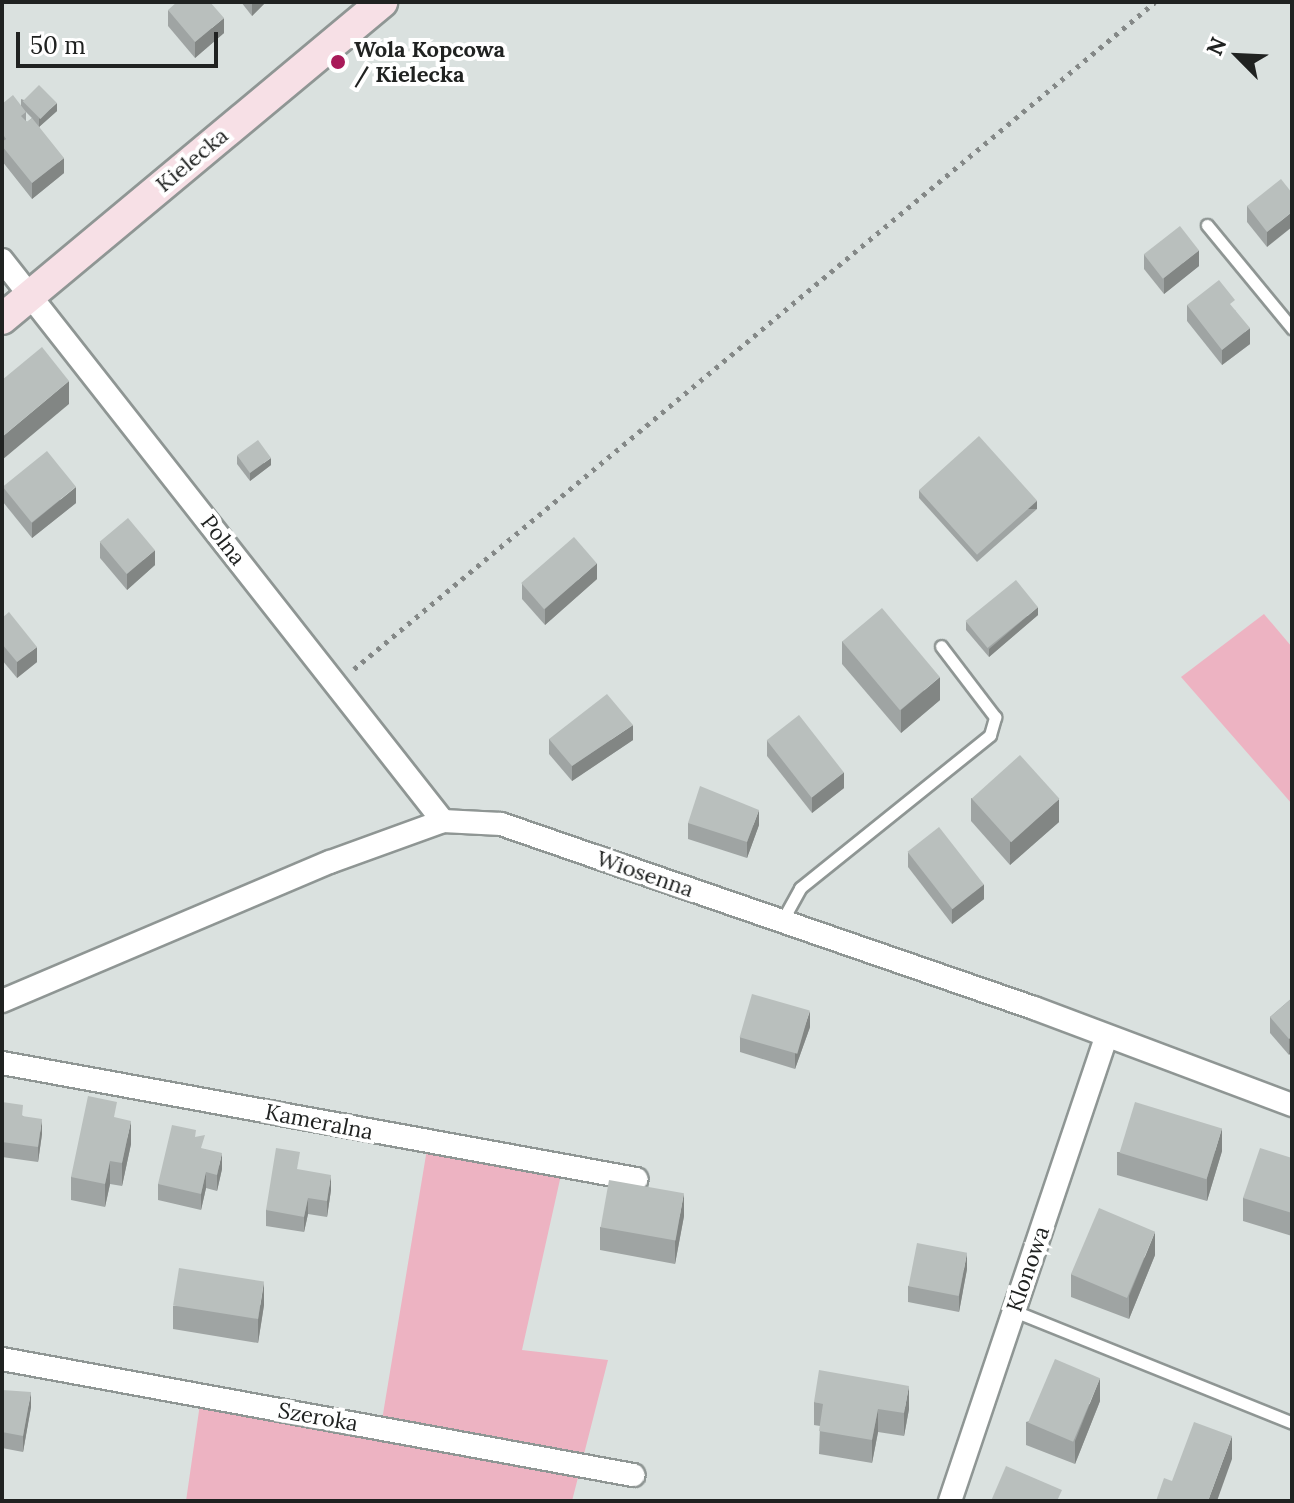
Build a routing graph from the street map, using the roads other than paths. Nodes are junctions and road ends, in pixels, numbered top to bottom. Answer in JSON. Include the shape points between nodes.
{"nodes":[{"id":1,"x":382,"y":2,"type":"edge"},
{"id":2,"x":1207,"y":225,"type":"dead end"},
{"id":3,"x":2,"y":260,"type":"edge"},
{"id":4,"x":31,"y":295,"type":"junction"},
{"id":5,"x":2,"y":319,"type":"edge"},
{"id":6,"x":1292,"y":328,"type":"edge"},
{"id":7,"x":941,"y":646,"type":"dead end"},
{"id":8,"x":443,"y":821,"type":"junction"},
{"id":9,"x":782,"y":921,"type":"junction"},
{"id":10,"x":2,"y":1001,"type":"edge"},
{"id":11,"x":1106,"y":1037,"type":"junction"},
{"id":12,"x":2,"y":1063,"type":"edge"},
{"id":13,"x":1292,"y":1105,"type":"edge"},
{"id":14,"x":636,"y":1179,"type":"dead end"},
{"id":15,"x":1014,"y":1311,"type":"junction"},
{"id":16,"x":2,"y":1359,"type":"edge"},
{"id":17,"x":1292,"y":1423,"type":"edge"},
{"id":18,"x":633,"y":1475,"type":"dead end"},
{"id":19,"x":950,"y":1501,"type":"edge"}],
"edges":[{"from":1,"to":4,"type":"street","name":"Kielecka"},
{"from":2,"to":6,"type":"lane"},
{"from":3,"to":4,"type":"street","name":"Polna"},
{"from":4,"to":5,"type":"street","name":"Kielecka"},
{"from":4,"to":8,"type":"street","name":"Polna"},
{"from":7,"to":9,"type":"lane","via":[[995,717],[990,735],[800,888]]},
{"from":8,"to":9,"type":"street","name":"Wiosenna","via":[[501,824]]},
{"from":8,"to":10,"type":"street","name":"Wiosenna","via":[[330,862]]},
{"from":9,"to":11,"type":"street","name":"Wiosenna"},
{"from":11,"to":13,"type":"street","name":"Wiosenna"},
{"from":11,"to":15,"type":"street","name":"Klonowa"},
{"from":12,"to":14,"type":"street","name":"Kameralna"},
{"from":15,"to":17,"type":"lane"},
{"from":15,"to":19,"type":"street","name":"Klonowa"},
{"from":16,"to":18,"type":"street","name":"Szeroka"}]}
